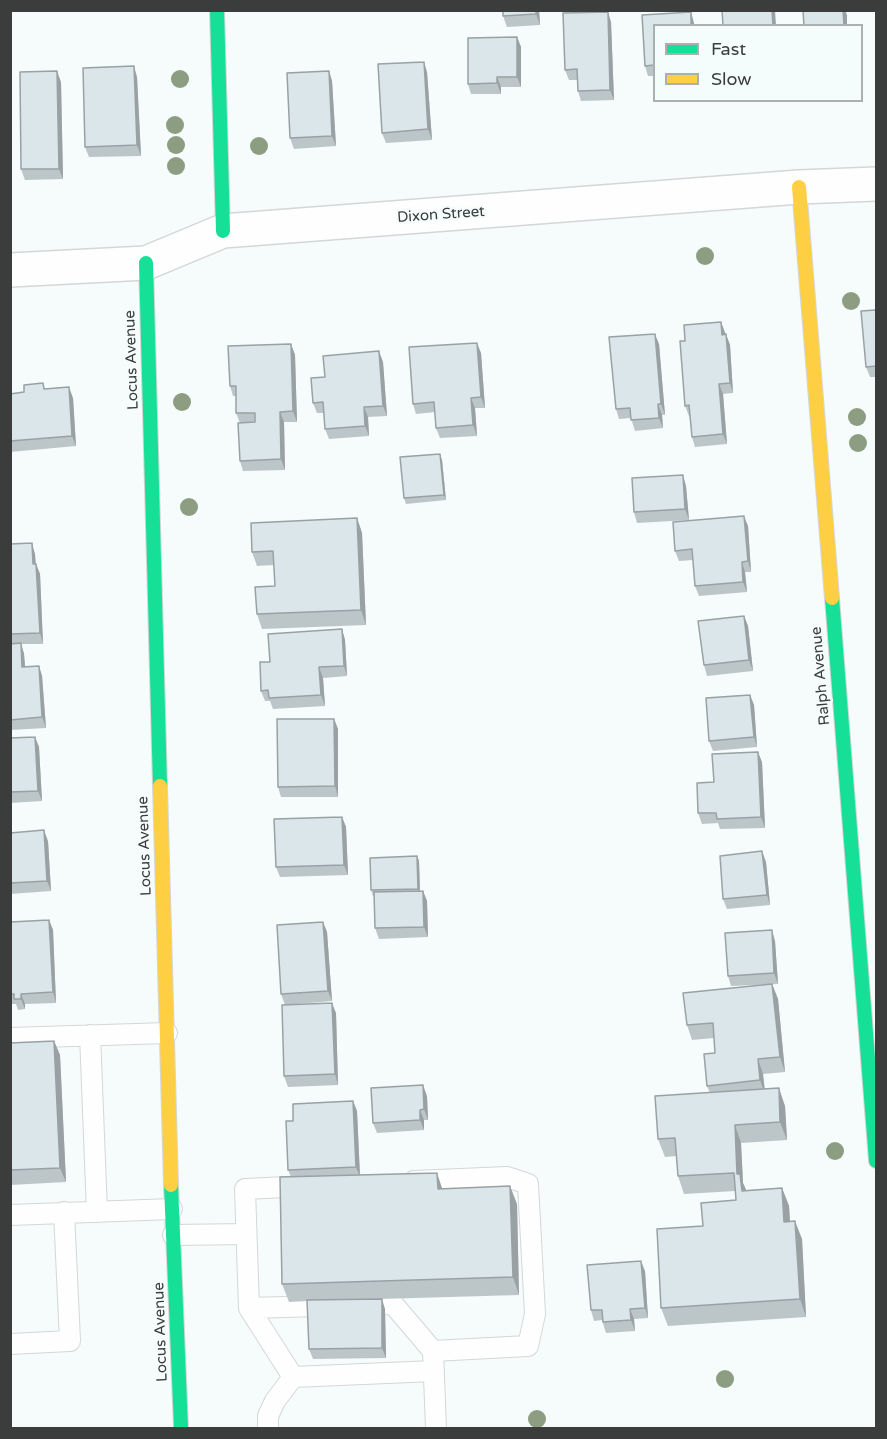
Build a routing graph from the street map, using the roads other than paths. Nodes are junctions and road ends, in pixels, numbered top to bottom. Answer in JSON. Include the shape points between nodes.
{"nodes":[{"id":1,"x":217,"y":10,"type":"edge"},
{"id":2,"x":876,"y":184,"type":"edge"},
{"id":3,"x":799,"y":187,"type":"junction"},
{"id":4,"x":223,"y":231,"type":"junction"},
{"id":5,"x":146,"y":263,"type":"junction"},
{"id":6,"x":10,"y":270,"type":"edge"},
{"id":7,"x":167,"y":1033,"type":"junction"},
{"id":8,"x":90,"y":1035,"type":"junction"},
{"id":9,"x":10,"y":1038,"type":"edge"},
{"id":10,"x":876,"y":1161,"type":"edge"},
{"id":11,"x":400,"y":1182,"type":"edge"},
{"id":12,"x":328,"y":1185,"type":"edge"},
{"id":13,"x":172,"y":1209,"type":"junction"},
{"id":14,"x":64,"y":1212,"type":"junction"},
{"id":15,"x":97,"y":1212,"type":"junction"},
{"id":16,"x":10,"y":1215,"type":"edge"},
{"id":17,"x":246,"y":1234,"type":"junction"},
{"id":18,"x":173,"y":1235,"type":"junction"},
{"id":19,"x":249,"y":1308,"type":"junction"},
{"id":20,"x":10,"y":1344,"type":"edge"},
{"id":21,"x":434,"y":1361,"type":"junction"},
{"id":22,"x":293,"y":1377,"type":"junction"},
{"id":23,"x":181,"y":1428,"type":"edge"},
{"id":24,"x":268,"y":1428,"type":"edge"},
{"id":25,"x":436,"y":1428,"type":"edge"}],
"edges":[{"from":1,"to":4,"type":"street"},
{"from":2,"to":3,"type":"street","name":"Dixon Street"},
{"from":3,"to":4,"type":"street","name":"Dixon Street"},
{"from":3,"to":10,"type":"street","name":"Ralph Avenue"},
{"from":4,"to":5,"type":"street","name":"Dixon Street"},
{"from":5,"to":6,"type":"street","name":"Dixon Street"},
{"from":5,"to":7,"type":"street","name":"Locus Avenue"},
{"from":7,"to":8,"type":"lane"},
{"from":7,"to":13,"type":"street","name":"Locus Avenue"},
{"from":8,"to":9,"type":"lane"},
{"from":8,"to":15,"type":"lane"},
{"from":11,"to":21,"type":"lane","via":[[507,1177],[528,1184],[535,1314],[528,1347]]},
{"from":12,"to":17,"type":"lane","via":[[245,1189]]},
{"from":13,"to":15,"type":"lane"},
{"from":13,"to":18,"type":"street","name":"Locus Avenue"},
{"from":14,"to":15,"type":"lane"},
{"from":14,"to":16,"type":"lane"},
{"from":14,"to":20,"type":"lane","via":[[70,1341]]},
{"from":17,"to":18,"type":"lane"},
{"from":17,"to":19,"type":"lane"},
{"from":18,"to":23,"type":"street","name":"Locus Avenue"},
{"from":19,"to":21,"type":"lane","via":[[393,1304]]},
{"from":19,"to":22,"type":"lane"},
{"from":21,"to":22,"type":"lane","via":[[349,1367]]},
{"from":21,"to":25,"type":"lane"},
{"from":22,"to":24,"type":"lane","via":[[275,1401],[268,1416]]}]}
